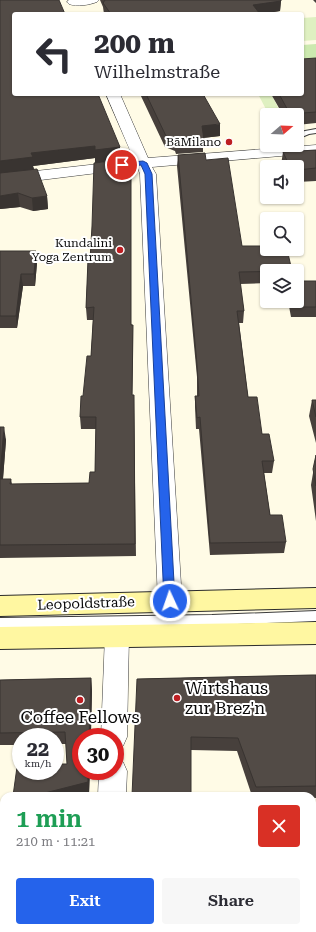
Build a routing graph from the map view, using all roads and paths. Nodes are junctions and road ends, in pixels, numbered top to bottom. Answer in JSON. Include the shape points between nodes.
{"nodes":[{"id":1,"x":93,"y":0,"type":"edge"},
{"id":2,"x":73,"y":1,"type":"edge"},
{"id":3,"x":77,"y":12,"type":"edge"},
{"id":4,"x":114,"y":96,"type":"edge"},
{"id":5,"x":316,"y":131,"type":"edge"},
{"id":6,"x":304,"y":134,"type":"edge"},
{"id":7,"x":304,"y":148,"type":"edge"},
{"id":8,"x":316,"y":148,"type":"edge"},
{"id":9,"x":260,"y":151,"type":"edge"},
{"id":10,"x":143,"y":163,"type":"junction"},
{"id":11,"x":0,"y":180,"type":"edge"},
{"id":12,"x":316,"y":598,"type":"edge"},
{"id":13,"x":170,"y":601,"type":"junction"},
{"id":14,"x":0,"y":606,"type":"edge"},
{"id":15,"x":316,"y":616,"type":"edge"},
{"id":16,"x":0,"y":623,"type":"edge"},
{"id":17,"x":316,"y":633,"type":"edge"},
{"id":18,"x":117,"y":635,"type":"junction"},
{"id":19,"x":0,"y":638,"type":"edge"},
{"id":20,"x":114,"y":728,"type":"edge"},
{"id":21,"x":113,"y":780,"type":"edge"},
{"id":22,"x":112,"y":792,"type":"edge"}],
"edges":[{"from":1,"to":2,"type":"street"},
{"from":2,"to":3,"type":"street"},
{"from":4,"to":10,"type":"street"},
{"from":5,"to":6,"type":"lane"},
{"from":7,"to":8,"type":"street"},
{"from":9,"to":10,"type":"street"},
{"from":10,"to":11,"type":"street"},
{"from":10,"to":13,"type":"street","via":[[148,174]]},
{"from":12,"to":13,"type":"main road","name":"Leopoldstraße"},
{"from":13,"to":14,"type":"main road","name":"Leopoldstraße"},
{"from":15,"to":16,"type":"lane"},
{"from":17,"to":18,"type":"main road"},
{"from":18,"to":19,"type":"main road"},
{"from":18,"to":20,"type":"street"},
{"from":21,"to":22,"type":"street"}]}
